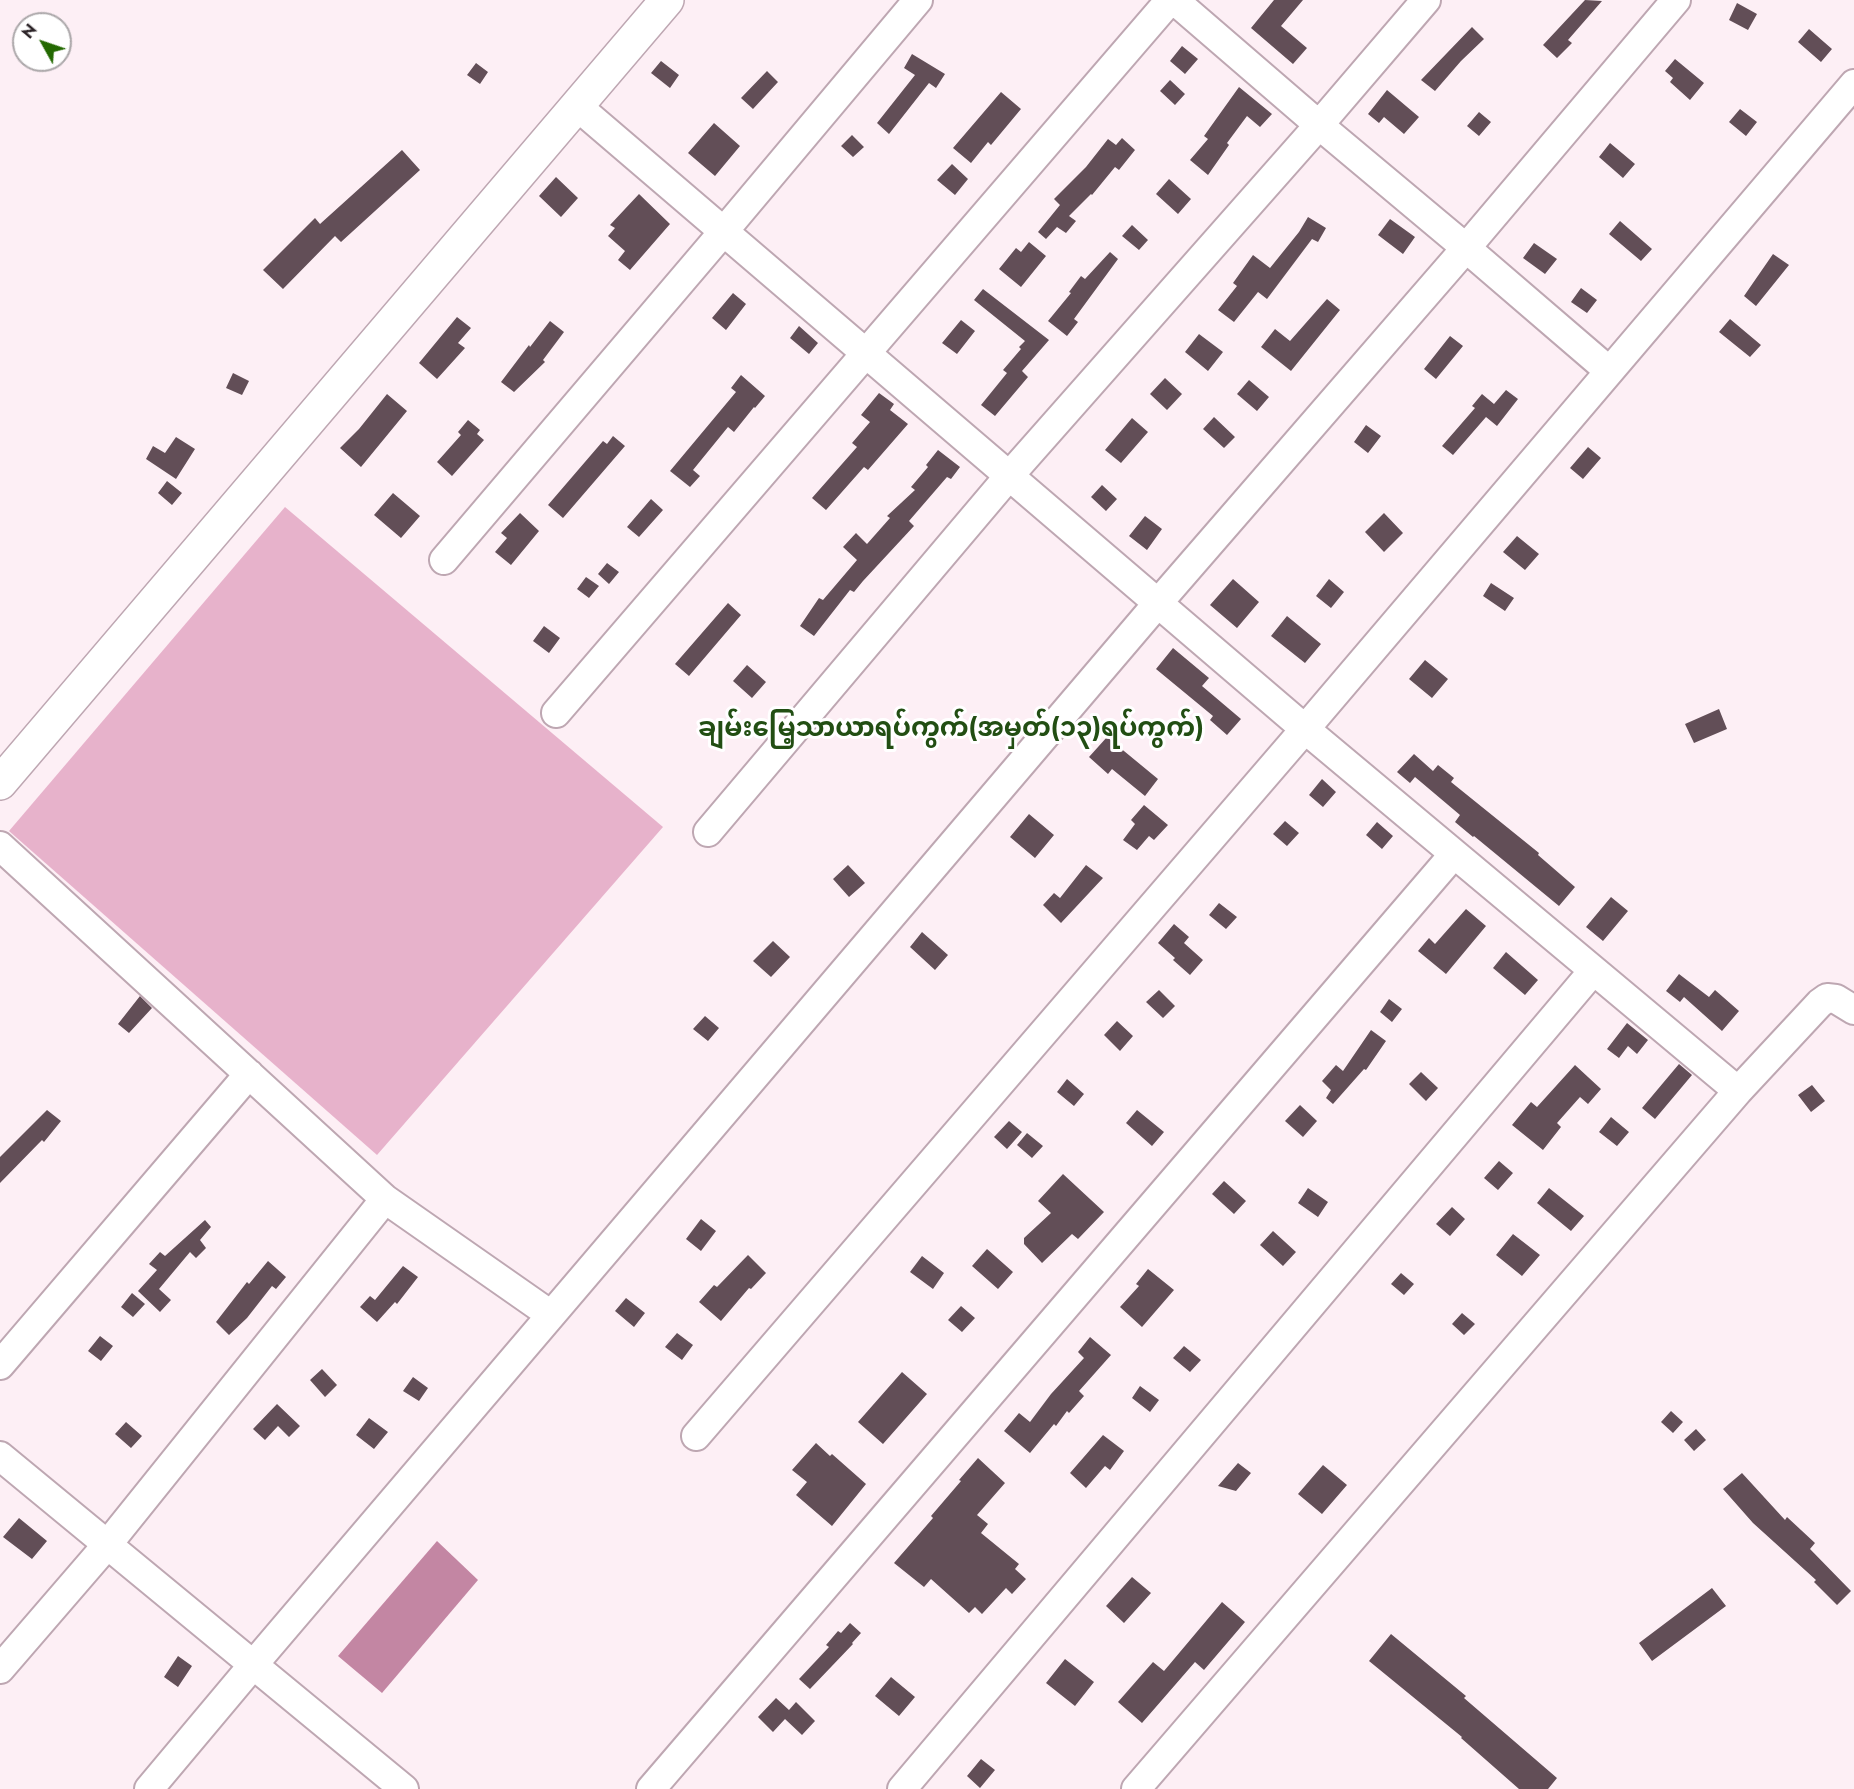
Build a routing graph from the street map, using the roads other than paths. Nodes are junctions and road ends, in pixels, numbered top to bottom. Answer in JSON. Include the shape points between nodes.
{"nodes":[{"id":1,"x":667,"y":0,"type":"edge"},
{"id":2,"x":918,"y":0,"type":"edge"},
{"id":3,"x":1172,"y":0,"type":"edge"},
{"id":4,"x":1426,"y":0,"type":"edge"},
{"id":5,"x":1677,"y":0,"type":"edge"},
{"id":6,"x":1854,"y":84,"type":"edge"},
{"id":7,"x":577,"y":105,"type":"junction"},
{"id":8,"x":1318,"y":125,"type":"junction"},
{"id":9,"x":724,"y":231,"type":"junction"},
{"id":10,"x":1466,"y":248,"type":"junction"},
{"id":11,"x":866,"y":353,"type":"junction"},
{"id":12,"x":1608,"y":370,"type":"junction"},
{"id":13,"x":1010,"y":476,"type":"junction"},
{"id":14,"x":444,"y":560,"type":"dead end"},
{"id":15,"x":1158,"y":603,"type":"junction"},
{"id":16,"x":556,"y":713,"type":"dead end"},
{"id":17,"x":1305,"y":729,"type":"junction"},
{"id":18,"x":0,"y":783,"type":"edge"},
{"id":19,"x":708,"y":832,"type":"dead end"},
{"id":20,"x":0,"y":846,"type":"edge"},
{"id":21,"x":1454,"y":854,"type":"junction"},
{"id":22,"x":1593,"y":971,"type":"junction"},
{"id":23,"x":1854,"y":1010,"type":"edge"},
{"id":24,"x":249,"y":1074,"type":"junction"},
{"id":25,"x":1738,"y":1091,"type":"junction"},
{"id":26,"x":385,"y":1199,"type":"junction"},
{"id":27,"x":551,"y":1315,"type":"junction"},
{"id":28,"x":0,"y":1365,"type":"edge"},
{"id":29,"x":696,"y":1436,"type":"dead end"},
{"id":30,"x":0,"y":1456,"type":"edge"},
{"id":31,"x":107,"y":1545,"type":"junction"},
{"id":32,"x":253,"y":1665,"type":"junction"},
{"id":33,"x":0,"y":1669,"type":"edge"},
{"id":34,"x":149,"y":1789,"type":"edge"},
{"id":35,"x":404,"y":1789,"type":"edge"},
{"id":36,"x":651,"y":1789,"type":"edge"},
{"id":37,"x":902,"y":1789,"type":"edge"},
{"id":38,"x":1136,"y":1789,"type":"edge"}],
"edges":[{"from":1,"to":7,"type":"main road"},
{"from":2,"to":9,"type":"street"},
{"from":3,"to":8,"type":"street"},
{"from":3,"to":11,"type":"street"},
{"from":4,"to":8,"type":"street"},
{"from":5,"to":10,"type":"street"},
{"from":6,"to":12,"type":"street"},
{"from":7,"to":9,"type":"street"},
{"from":7,"to":18,"type":"main road"},
{"from":8,"to":10,"type":"street"},
{"from":8,"to":13,"type":"street"},
{"from":9,"to":11,"type":"street"},
{"from":9,"to":14,"type":"street"},
{"from":10,"to":12,"type":"street"},
{"from":10,"to":15,"type":"street"},
{"from":11,"to":13,"type":"street"},
{"from":11,"to":16,"type":"street"},
{"from":12,"to":17,"type":"street"},
{"from":13,"to":15,"type":"street"},
{"from":13,"to":19,"type":"street"},
{"from":15,"to":17,"type":"street"},
{"from":15,"to":27,"type":"street"},
{"from":17,"to":21,"type":"street"},
{"from":17,"to":29,"type":"street"},
{"from":20,"to":24,"type":"street"},
{"from":21,"to":22,"type":"street"},
{"from":21,"to":36,"type":"street"},
{"from":22,"to":25,"type":"street"},
{"from":22,"to":37,"type":"street"},
{"from":23,"to":25,"type":"street","via":[[1827,998]]},
{"from":24,"to":26,"type":"street"},
{"from":24,"to":28,"type":"street"},
{"from":25,"to":38,"type":"street"},
{"from":26,"to":27,"type":"street"},
{"from":26,"to":31,"type":"street"},
{"from":27,"to":32,"type":"street"},
{"from":30,"to":31,"type":"street"},
{"from":31,"to":32,"type":"street"},
{"from":31,"to":33,"type":"street"},
{"from":32,"to":34,"type":"street"},
{"from":32,"to":35,"type":"street"}]}
